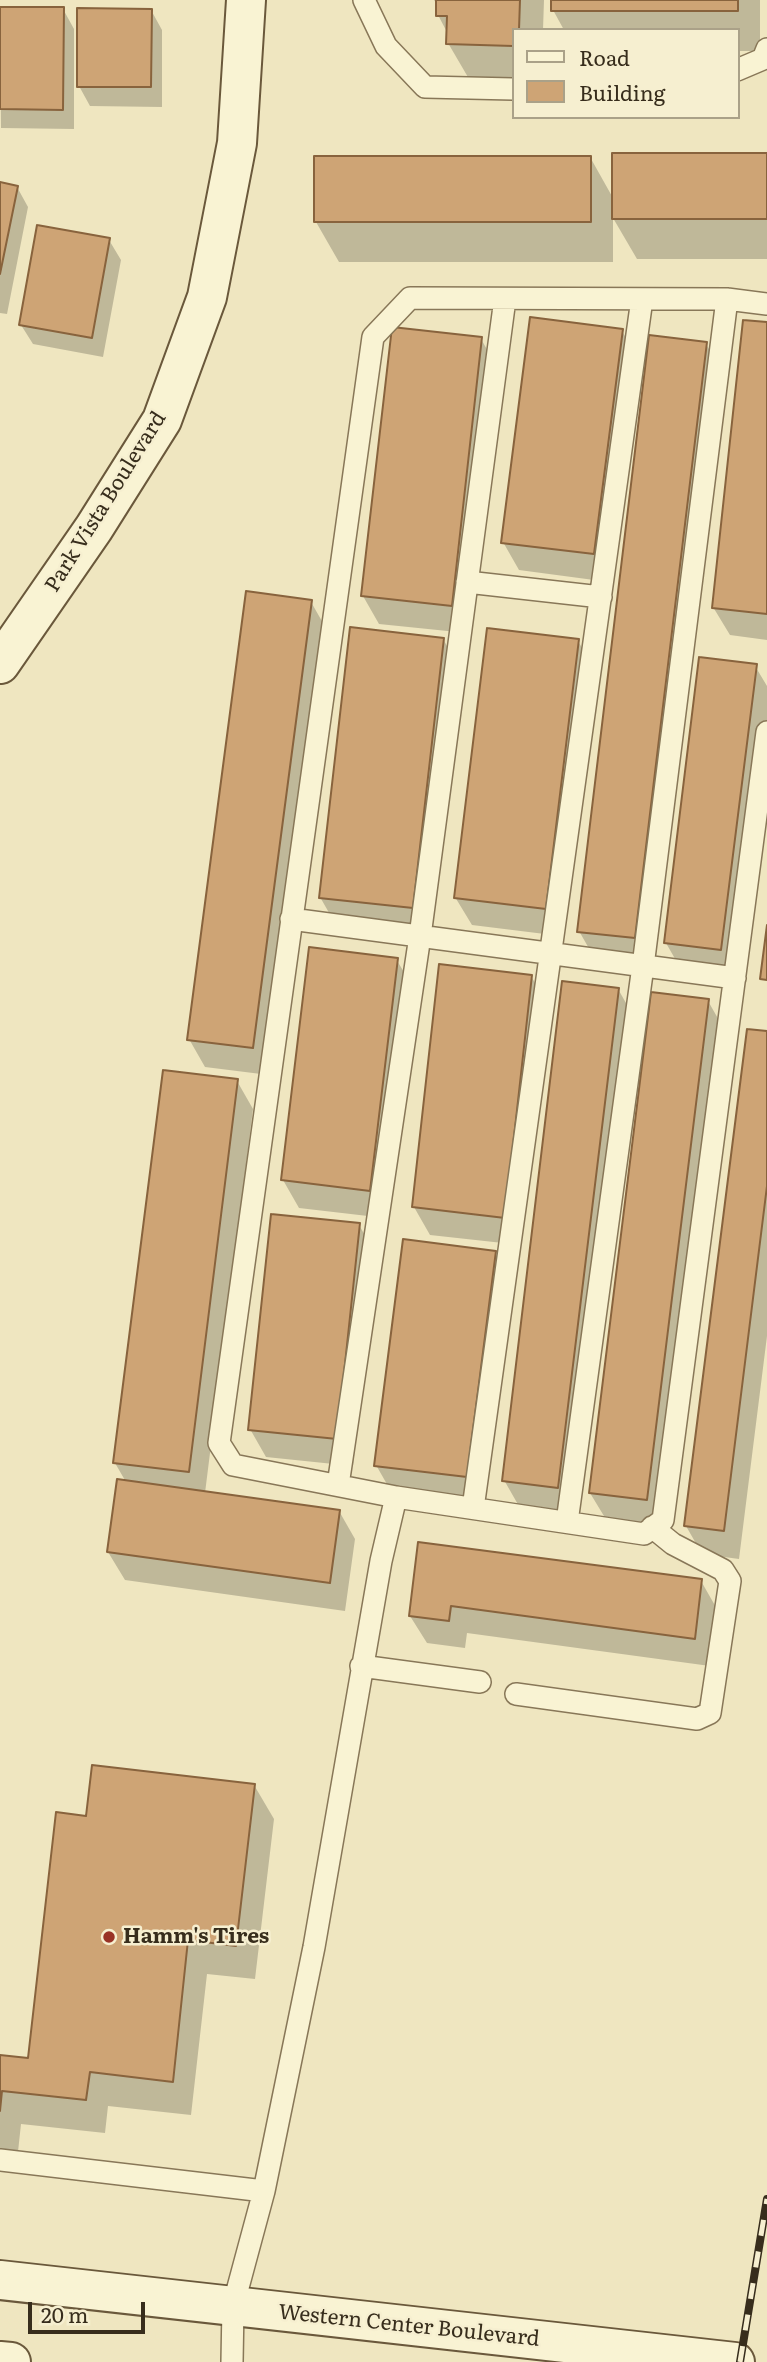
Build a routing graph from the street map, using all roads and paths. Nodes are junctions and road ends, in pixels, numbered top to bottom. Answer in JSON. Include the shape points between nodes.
{"nodes":[{"id":1,"x":246,"y":0,"type":"edge"},
{"id":2,"x":364,"y":0,"type":"edge"},
{"id":3,"x":767,"y":49,"type":"edge"},
{"id":4,"x":739,"y":69,"type":"edge"},
{"id":5,"x":512,"y":89,"type":"edge"},
{"id":6,"x":505,"y":299,"type":"junction"},
{"id":7,"x":642,"y":299,"type":"junction"},
{"id":8,"x":727,"y":299,"type":"junction"},
{"id":9,"x":767,"y":304,"type":"edge"},
{"id":10,"x":467,"y":582,"type":"junction"},
{"id":11,"x":601,"y":597,"type":"junction"},
{"id":12,"x":0,"y":664,"type":"edge"},
{"id":13,"x":767,"y":732,"type":"edge"},
{"id":14,"x":290,"y":919,"type":"junction"},
{"id":15,"x":420,"y":936,"type":"junction"},
{"id":16,"x":550,"y":954,"type":"junction"},
{"id":17,"x":643,"y":966,"type":"junction"},
{"id":18,"x":735,"y":978,"type":"junction"},
{"id":19,"x":338,"y":1485,"type":"junction"},
{"id":20,"x":397,"y":1497,"type":"junction"},
{"id":21,"x":473,"y":1508,"type":"junction"},
{"id":22,"x":567,"y":1522,"type":"junction"},
{"id":23,"x":652,"y":1527,"type":"junction"},
{"id":24,"x":361,"y":1666,"type":"junction"},
{"id":25,"x":481,"y":1682,"type":"dead end"},
{"id":26,"x":516,"y":1694,"type":"dead end"},
{"id":27,"x":0,"y":2160,"type":"edge"},
{"id":28,"x":264,"y":2191,"type":"junction"},
{"id":29,"x":0,"y":2280,"type":"edge"},
{"id":30,"x":233,"y":2306,"type":"junction"},
{"id":31,"x":0,"y":2361,"type":"edge"},
{"id":32,"x":11,"y":2362,"type":"edge"},
{"id":33,"x":232,"y":2362,"type":"edge"},
{"id":34,"x":735,"y":2362,"type":"edge"}],
"edges":[{"from":1,"to":12,"type":"main road","name":"Park Vista Boulevard","via":[[237,143],[206,297],[162,420]]},
{"from":2,"to":5,"type":"lane","via":[[386,46],[425,88]]},
{"from":3,"to":4,"type":"lane","via":[[763,60]]},
{"from":6,"to":7,"type":"lane"},
{"from":6,"to":10,"type":"lane"},
{"from":6,"to":14,"type":"lane","via":[[410,298],[373,337]]},
{"from":7,"to":8,"type":"lane"},
{"from":7,"to":11,"type":"lane"},
{"from":8,"to":9,"type":"lane"},
{"from":8,"to":17,"type":"lane"},
{"from":10,"to":11,"type":"lane"},
{"from":10,"to":15,"type":"lane"},
{"from":11,"to":16,"type":"lane"},
{"from":13,"to":18,"type":"lane"},
{"from":14,"to":15,"type":"lane"},
{"from":14,"to":19,"type":"lane","via":[[219,1443],[233,1465]]},
{"from":15,"to":16,"type":"lane"},
{"from":15,"to":19,"type":"lane"},
{"from":16,"to":17,"type":"lane"},
{"from":16,"to":21,"type":"lane"},
{"from":17,"to":18,"type":"lane"},
{"from":17,"to":22,"type":"lane"},
{"from":18,"to":23,"type":"lane","via":[[663,1520]]},
{"from":19,"to":20,"type":"lane"},
{"from":20,"to":21,"type":"lane"},
{"from":20,"to":24,"type":"lane"},
{"from":21,"to":22,"type":"lane"},
{"from":22,"to":23,"type":"lane","via":[[643,1534]]},
{"from":23,"to":26,"type":"lane","via":[[673,1544],[723,1570],[730,1581],[710,1713],[697,1719]]},
{"from":24,"to":25,"type":"lane"},
{"from":24,"to":28,"type":"lane","via":[[316,1934]]},
{"from":27,"to":28,"type":"lane"},
{"from":28,"to":30,"type":"lane"},
{"from":29,"to":30,"type":"main road","name":"Western Center Boulevard"},
{"from":30,"to":33,"type":"lane"},
{"from":30,"to":34,"type":"main road","name":"Western Center Boulevard"},
{"from":31,"to":32,"type":"main road"}]}
